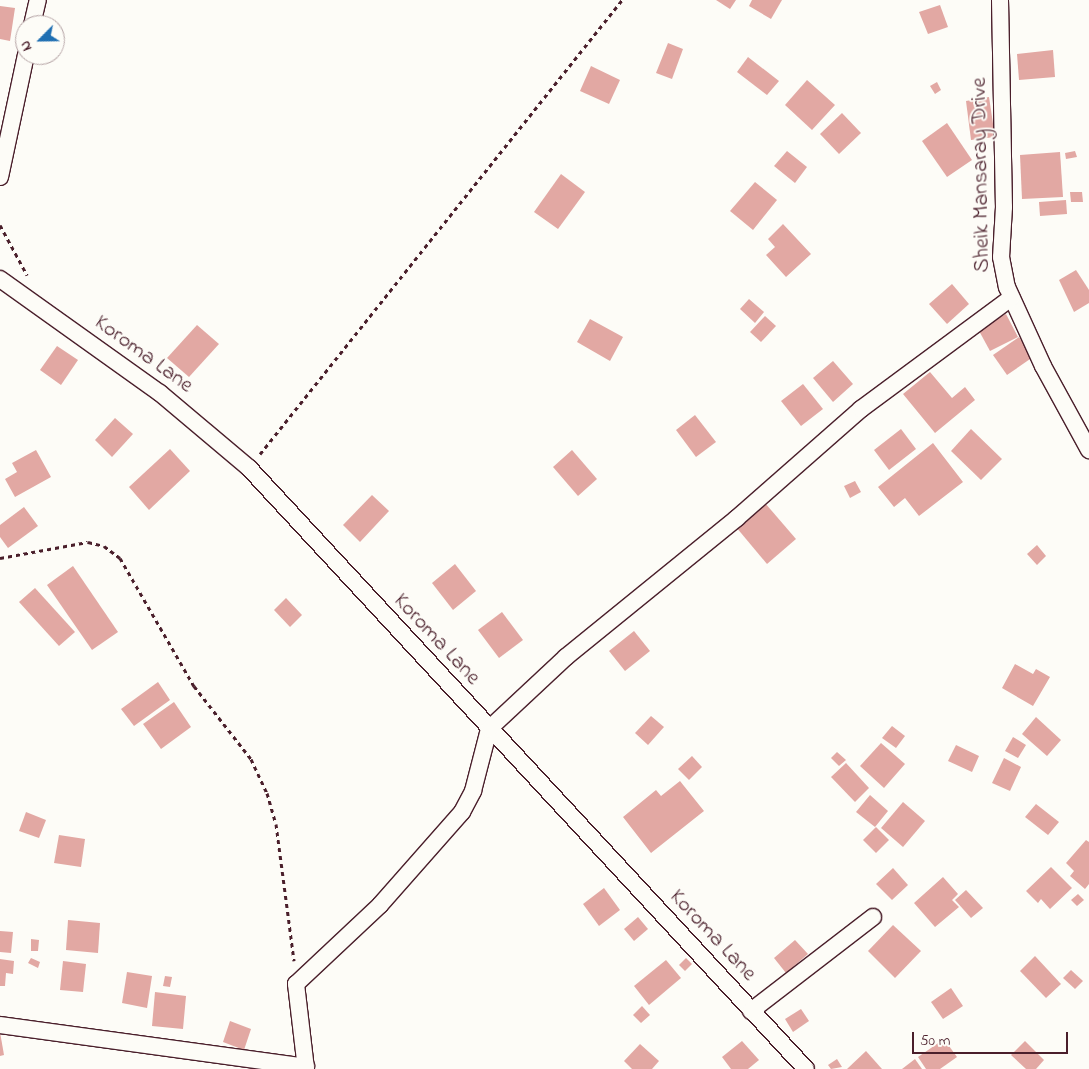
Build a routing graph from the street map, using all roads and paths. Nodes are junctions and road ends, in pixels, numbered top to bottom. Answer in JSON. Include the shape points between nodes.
{"nodes":[{"id":1,"x":38,"y":0,"type":"edge"},
{"id":2,"x":622,"y":0,"type":"edge"},
{"id":3,"x":1000,"y":0,"type":"edge"},
{"id":4,"x":34,"y":15,"type":"edge"},
{"id":5,"x":24,"y":65,"type":"edge"},
{"id":6,"x":0,"y":177,"type":"edge"},
{"id":7,"x":0,"y":225,"type":"edge"},
{"id":8,"x":0,"y":279,"type":"edge"},
{"id":9,"x":30,"y":282,"type":"dead end"},
{"id":10,"x":1011,"y":298,"type":"junction"},
{"id":11,"x":1089,"y":450,"type":"edge"},
{"id":12,"x":249,"y":468,"type":"junction"},
{"id":13,"x":0,"y":558,"type":"edge"},
{"id":14,"x":489,"y":729,"type":"junction"},
{"id":15,"x":874,"y":917,"type":"dead end"},
{"id":16,"x":296,"y":984,"type":"junction"},
{"id":17,"x":752,"y":1011,"type":"junction"},
{"id":18,"x":0,"y":1025,"type":"edge"},
{"id":19,"x":306,"y":1068,"type":"edge"},
{"id":20,"x":806,"y":1069,"type":"edge"}],
"edges":[{"from":1,"to":4,"type":"street"},
{"from":2,"to":12,"type":"path"},
{"from":3,"to":10,"type":"street","name":"Sheik Mansaray Drive","via":[[1004,207],[1001,257]]},
{"from":5,"to":6,"type":"street"},
{"from":7,"to":9,"type":"path"},
{"from":8,"to":12,"type":"street","name":"Koroma Lane","via":[[160,392]]},
{"from":10,"to":11,"type":"street","name":"Sheik Mansaray Drive","via":[[1043,366]]},
{"from":10,"to":14,"type":"street","via":[[861,409],[737,518],[566,657]]},
{"from":12,"to":14,"type":"street","name":"Koroma Lane"},
{"from":13,"to":16,"type":"path","via":[[88,542],[104,546],[120,558],[194,686],[251,759],[266,793],[276,824]]},
{"from":14,"to":16,"type":"street","via":[[473,790],[462,812],[380,905]]},
{"from":14,"to":17,"type":"street","name":"Koroma Lane"},
{"from":15,"to":17,"type":"street"},
{"from":16,"to":19,"type":"street"},
{"from":17,"to":20,"type":"street","name":"Koroma Lane"},
{"from":18,"to":19,"type":"street"}]}
